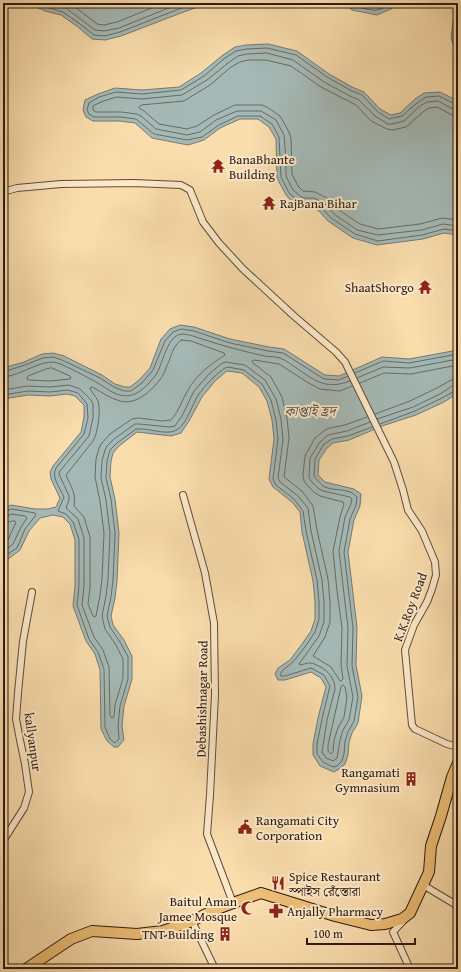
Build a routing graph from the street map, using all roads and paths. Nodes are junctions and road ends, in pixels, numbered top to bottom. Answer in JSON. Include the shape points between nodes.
{"nodes":[{"id":1,"x":3,"y":192,"type":"edge"},
{"id":2,"x":183,"y":495,"type":"dead end"},
{"id":3,"x":32,"y":592,"type":"dead end"},
{"id":4,"x":458,"y":747,"type":"edge"},
{"id":5,"x":458,"y":763,"type":"edge"},
{"id":6,"x":3,"y":841,"type":"edge"},
{"id":7,"x":423,"y":885,"type":"junction"},
{"id":8,"x":233,"y":902,"type":"junction"},
{"id":9,"x":458,"y":906,"type":"edge"},
{"id":10,"x":410,"y":912,"type":"junction"},
{"id":11,"x":192,"y":921,"type":"junction"},
{"id":12,"x":26,"y":969,"type":"edge"},
{"id":13,"x":215,"y":969,"type":"edge"},
{"id":14,"x":410,"y":969,"type":"edge"}],
"edges":[{"from":1,"to":4,"type":"street","name":"K.K.Roy Road","via":[[17,188],[60,184],[134,183],[186,187],[190,190],[203,222],[219,243],[243,269],[345,362],[394,462],[408,510],[422,531],[435,562],[436,575],[432,588],[405,650],[412,725],[415,729]]},
{"from":2,"to":8,"type":"street","name":"Debashishnagar Road","via":[[205,573],[214,623],[215,695],[207,834]]},
{"from":3,"to":6,"type":"street","name":"kallyanpur","via":[[23,641],[16,719],[29,792],[24,808]]},
{"from":5,"to":7,"type":"highway","via":[[431,846],[429,872]]},
{"from":7,"to":9,"type":"street"},
{"from":7,"to":10,"type":"highway"},
{"from":8,"to":10,"type":"highway","via":[[261,894],[371,925],[402,919]]},
{"from":8,"to":11,"type":"highway"},
{"from":10,"to":14,"type":"street","via":[[392,932]]},
{"from":11,"to":12,"type":"highway","via":[[163,931],[137,934],[92,931],[71,939]]},
{"from":11,"to":13,"type":"street"}]}
